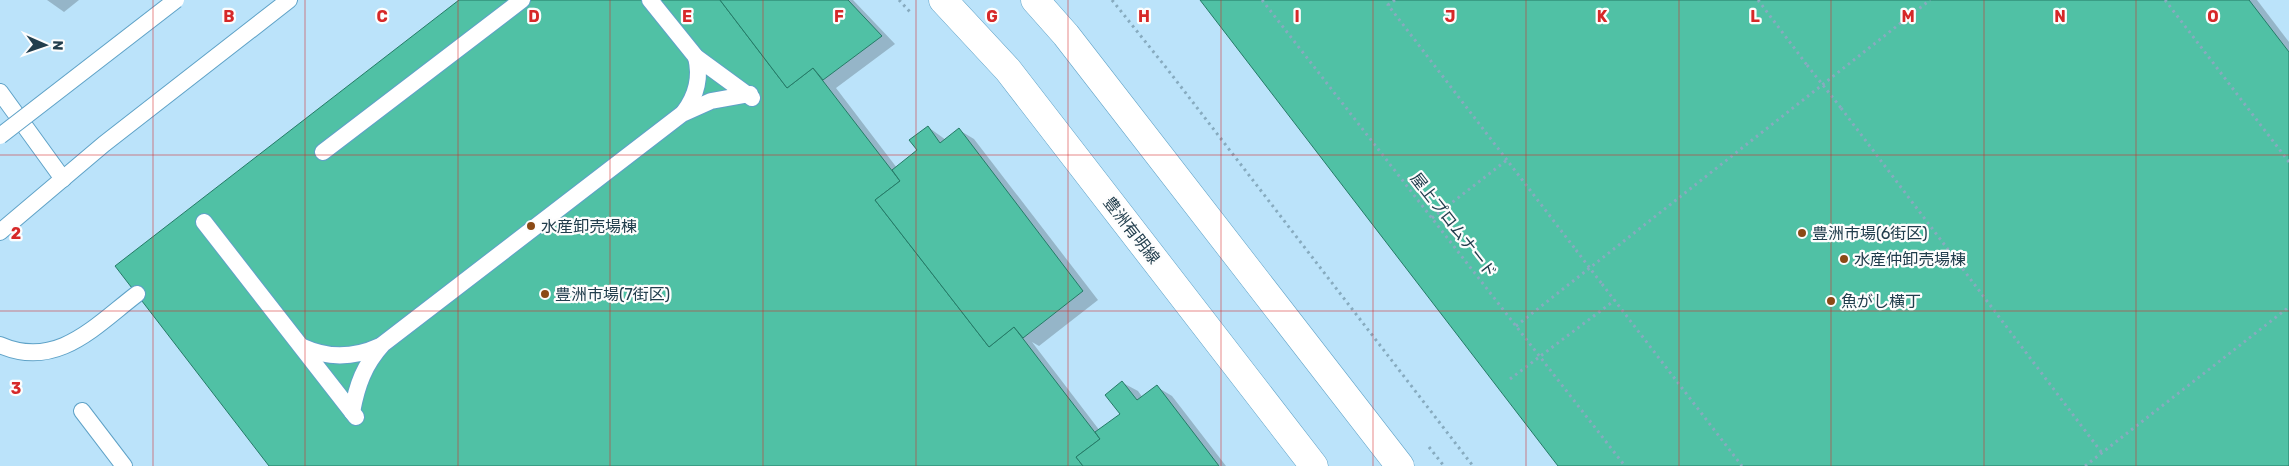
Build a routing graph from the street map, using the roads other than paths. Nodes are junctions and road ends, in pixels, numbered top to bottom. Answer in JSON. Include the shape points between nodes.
{"nodes":[{"id":1,"x":176,"y":0,"type":"edge"},
{"id":2,"x":289,"y":0,"type":"edge"},
{"id":3,"x":522,"y":0,"type":"edge"},
{"id":4,"x":650,"y":0,"type":"edge"},
{"id":5,"x":943,"y":0,"type":"edge"},
{"id":6,"x":1035,"y":0,"type":"edge"},
{"id":7,"x":696,"y":56,"type":"junction"},
{"id":8,"x":0,"y":92,"type":"edge"},
{"id":9,"x":682,"y":114,"type":"junction"},
{"id":10,"x":0,"y":136,"type":"edge"},
{"id":11,"x":324,"y":152,"type":"dead end"},
{"id":12,"x":63,"y":179,"type":"junction"},
{"id":13,"x":204,"y":222,"type":"dead end"},
{"id":14,"x":0,"y":232,"type":"edge"},
{"id":15,"x":137,"y":294,"type":"dead end"},
{"id":16,"x":383,"y":344,"type":"junction"},
{"id":17,"x":0,"y":345,"type":"edge"},
{"id":18,"x":303,"y":348,"type":"junction"},
{"id":19,"x":82,"y":411,"type":"dead end"},
{"id":20,"x":124,"y":466,"type":"edge"},
{"id":21,"x":1314,"y":466,"type":"edge"},
{"id":22,"x":1400,"y":466,"type":"edge"}],
"edges":[{"from":1,"to":10,"type":"lane","bridge":true},
{"from":2,"to":12,"type":"lane"},
{"from":3,"to":11,"type":"lane"},
{"from":4,"to":7,"type":"lane"},
{"from":5,"to":21,"type":"main road","name":"豊洲有明線","via":[[1008,70]]},
{"from":6,"to":22,"type":"main road","via":[[1066,35]]},
{"from":7,"to":9,"type":"lane","via":[[697,87]]},
{"from":7,"to":9,"type":"lane","via":[[752,98],[706,102]]},
{"from":8,"to":12,"type":"lane"},
{"from":9,"to":16,"type":"lane"},
{"from":12,"to":14,"type":"lane"},
{"from":13,"to":18,"type":"lane"},
{"from":15,"to":17,"type":"lane","via":[[64,347],[32,353]]},
{"from":16,"to":18,"type":"lane","via":[[363,353],[343,356],[322,355]]},
{"from":16,"to":18,"type":"lane","via":[[363,371],[356,391],[356,417]]},
{"from":19,"to":20,"type":"lane"}]}
